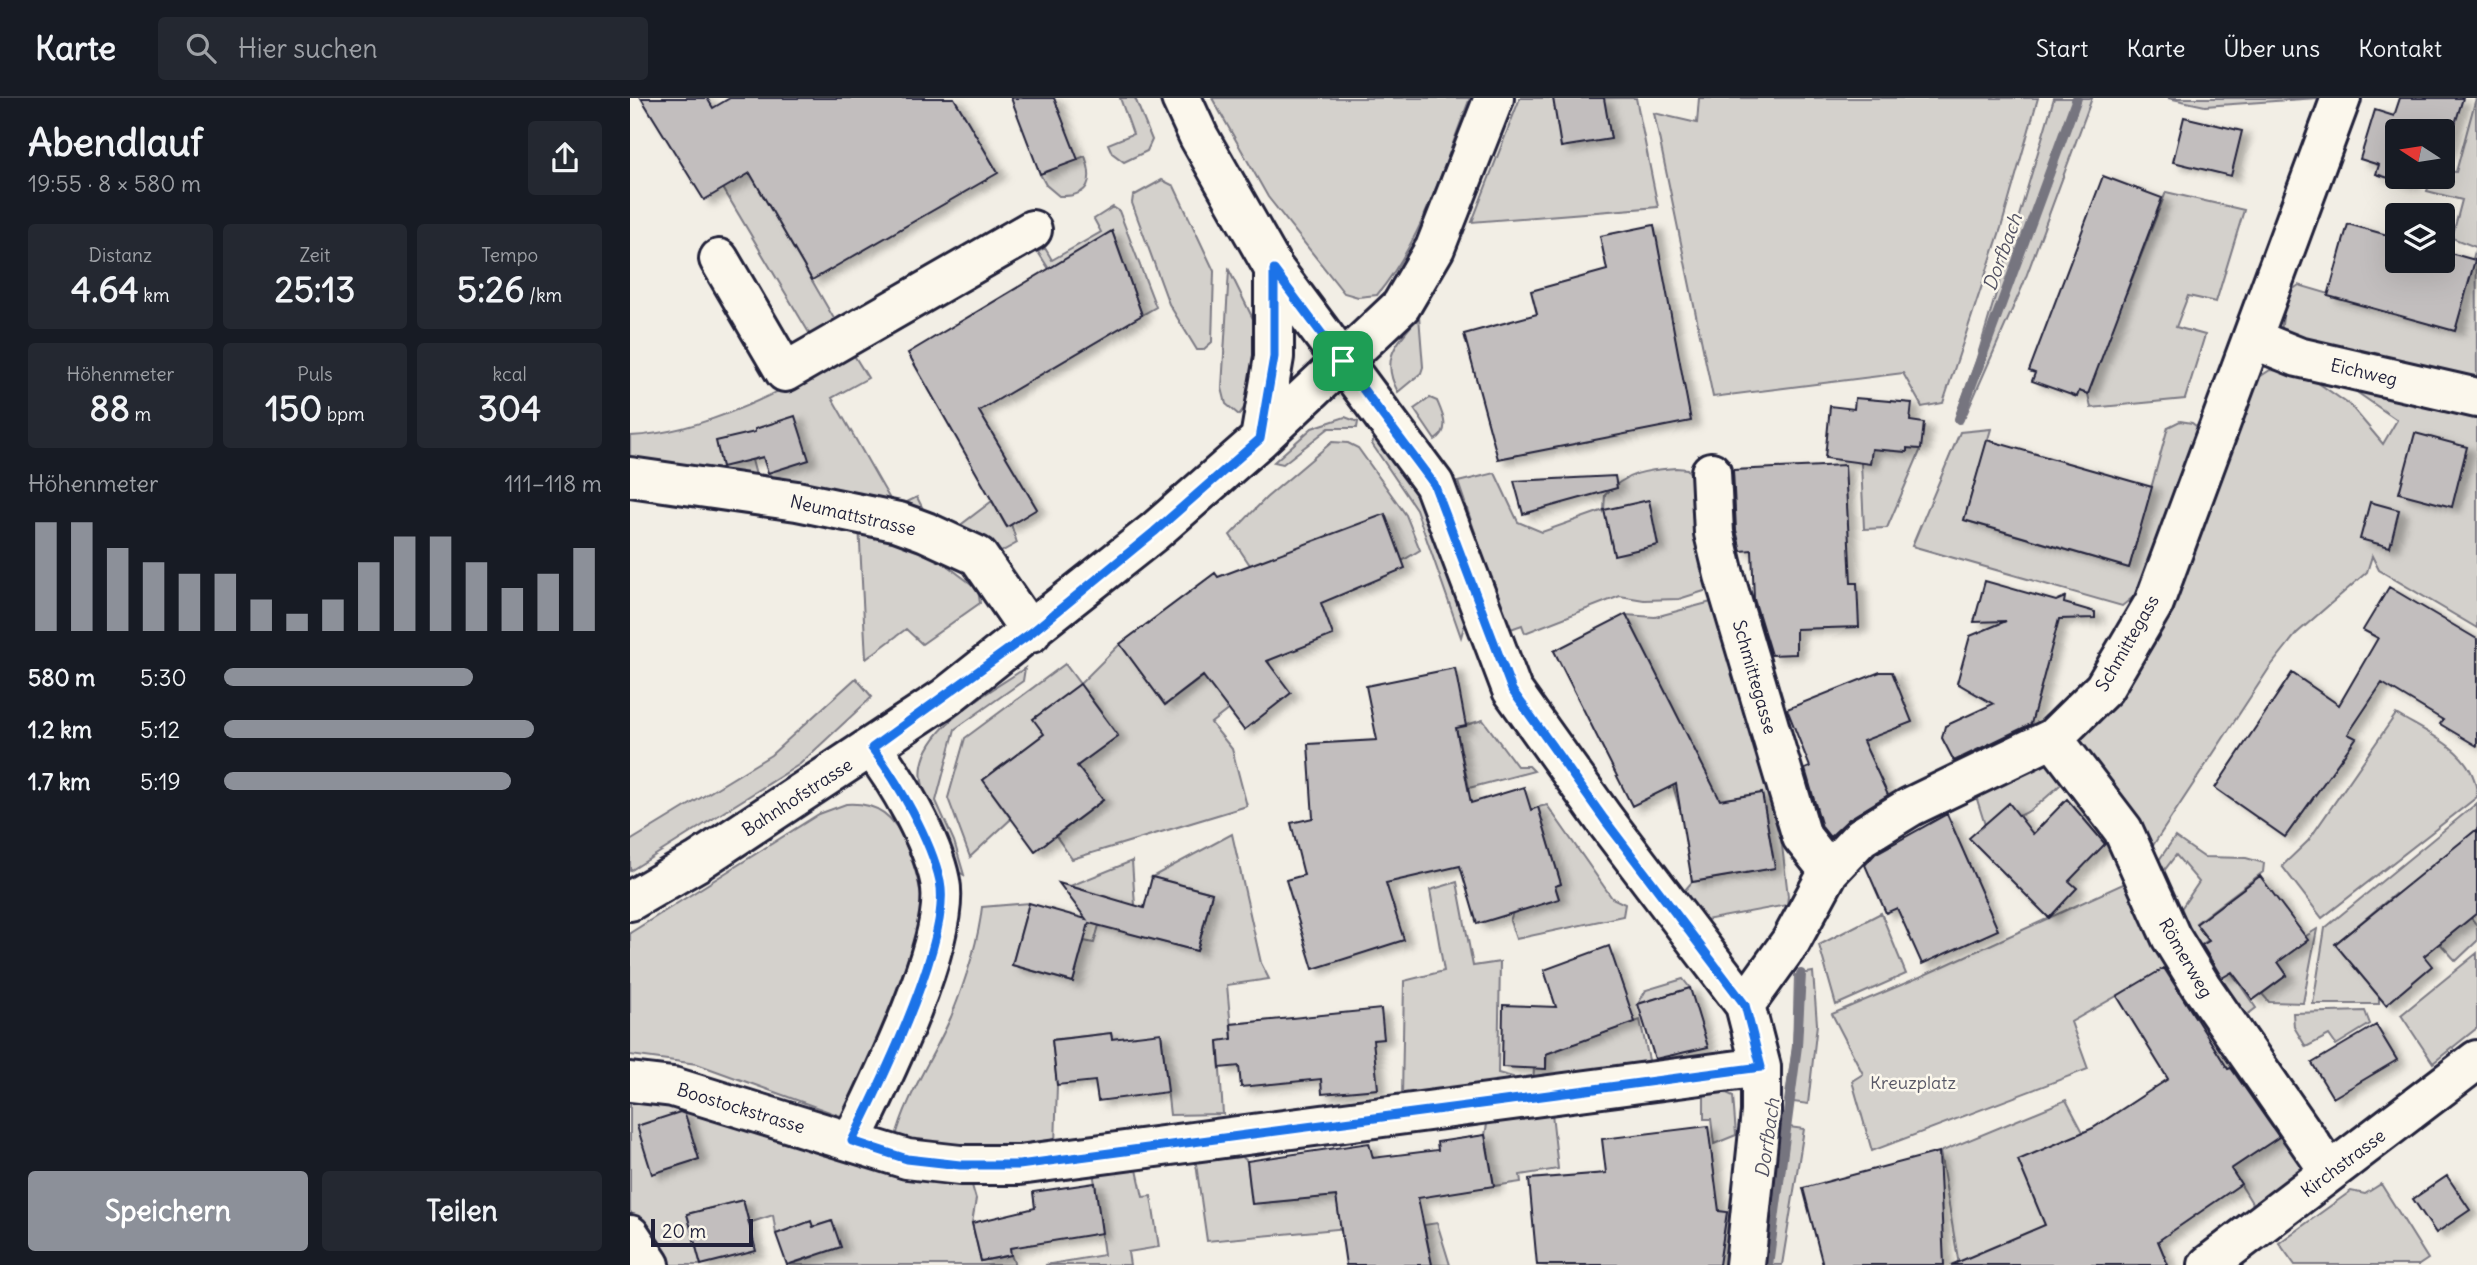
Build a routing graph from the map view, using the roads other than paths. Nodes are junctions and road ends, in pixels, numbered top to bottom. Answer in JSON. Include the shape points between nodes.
{"nodes":[{"id":1,"x":1181,"y":98,"type":"edge"},
{"id":2,"x":1494,"y":98,"type":"edge"},
{"id":3,"x":2341,"y":98,"type":"edge"},
{"id":4,"x":1032,"y":230,"type":"dead end"},
{"id":5,"x":719,"y":259,"type":"dead end"},
{"id":6,"x":1274,"y":270,"type":"junction"},
{"id":7,"x":2252,"y":339,"type":"junction"},
{"id":8,"x":1343,"y":361,"type":"junction"},
{"id":9,"x":2477,"y":398,"type":"edge"},
{"id":10,"x":1260,"y":439,"type":"junction"},
{"id":11,"x":1711,"y":472,"type":"dead end"},
{"id":12,"x":630,"y":477,"type":"edge"},
{"id":13,"x":1031,"y":633,"type":"junction"},
{"id":14,"x":2053,"y":738,"type":"junction"},
{"id":15,"x":872,"y":748,"type":"junction"},
{"id":16,"x":1829,"y":871,"type":"junction"},
{"id":17,"x":630,"y":901,"type":"edge"},
{"id":18,"x":1745,"y":1005,"type":"junction"},
{"id":19,"x":2477,"y":1060,"type":"edge"},
{"id":20,"x":1761,"y":1067,"type":"junction"},
{"id":21,"x":630,"y":1082,"type":"edge"},
{"id":22,"x":852,"y":1141,"type":"junction"},
{"id":23,"x":2330,"y":1172,"type":"junction"},
{"id":24,"x":630,"y":1235,"type":"edge"},
{"id":25,"x":650,"y":1265,"type":"edge"},
{"id":26,"x":1745,"y":1265,"type":"edge"},
{"id":27,"x":2208,"y":1265,"type":"edge"}],
"edges":[{"from":1,"to":6,"type":"street"},
{"from":2,"to":8,"type":"street","name":"Bahnhofstrasse","via":[[1435,248],[1401,306]]},
{"from":3,"to":7,"type":"street","name":"Schmittegass"},
{"from":4,"to":5,"type":"street","via":[[785,372]]},
{"from":6,"to":8,"type":"street"},
{"from":6,"to":10,"type":"street","via":[[1274,357]]},
{"from":7,"to":9,"type":"street","name":"Eichweg","via":[[2298,357]]},
{"from":7,"to":14,"type":"street","name":"Schmittegass","via":[[2154,603],[2105,688]]},
{"from":8,"to":10,"type":"street","name":"Bahnhofstrasse"},
{"from":8,"to":18,"type":"street","via":[[1434,484],[1512,690]]},
{"from":10,"to":13,"type":"street","name":"Bahnhofstrasse"},
{"from":11,"to":16,"type":"street","name":"Schmittegasse","via":[[1714,533],[1724,575],[1802,837]]},
{"from":12,"to":13,"type":"street","name":"Neumattstrasse","via":[[783,498],[899,522],[978,556]]},
{"from":13,"to":15,"type":"street","name":"Bahnhofstrasse"},
{"from":14,"to":16,"type":"street","name":"Schmittegass","via":[[1884,822]]},
{"from":14,"to":23,"type":"street","name":"Römerweg","via":[[2123,830],[2171,937]]},
{"from":15,"to":17,"type":"street","name":"Bahnhofstrasse"},
{"from":15,"to":22,"type":"street","via":[[912,809],[940,882],[937,933],[926,968]]},
{"from":16,"to":18,"type":"street","name":"Schmittegass","via":[[1791,941]]},
{"from":18,"to":20,"type":"street"},
{"from":19,"to":23,"type":"street","name":"Kirchstrasse"},
{"from":20,"to":22,"type":"street","name":"Boostockstrasse","via":[[1019,1165],[907,1159]]},
{"from":20,"to":26,"type":"street","via":[[1759,1152]]},
{"from":21,"to":22,"type":"street","name":"Boostockstrasse","via":[[673,1087]]},
{"from":23,"to":27,"type":"street","name":"Kirchstrasse"},
{"from":24,"to":25,"type":"street"}]}
